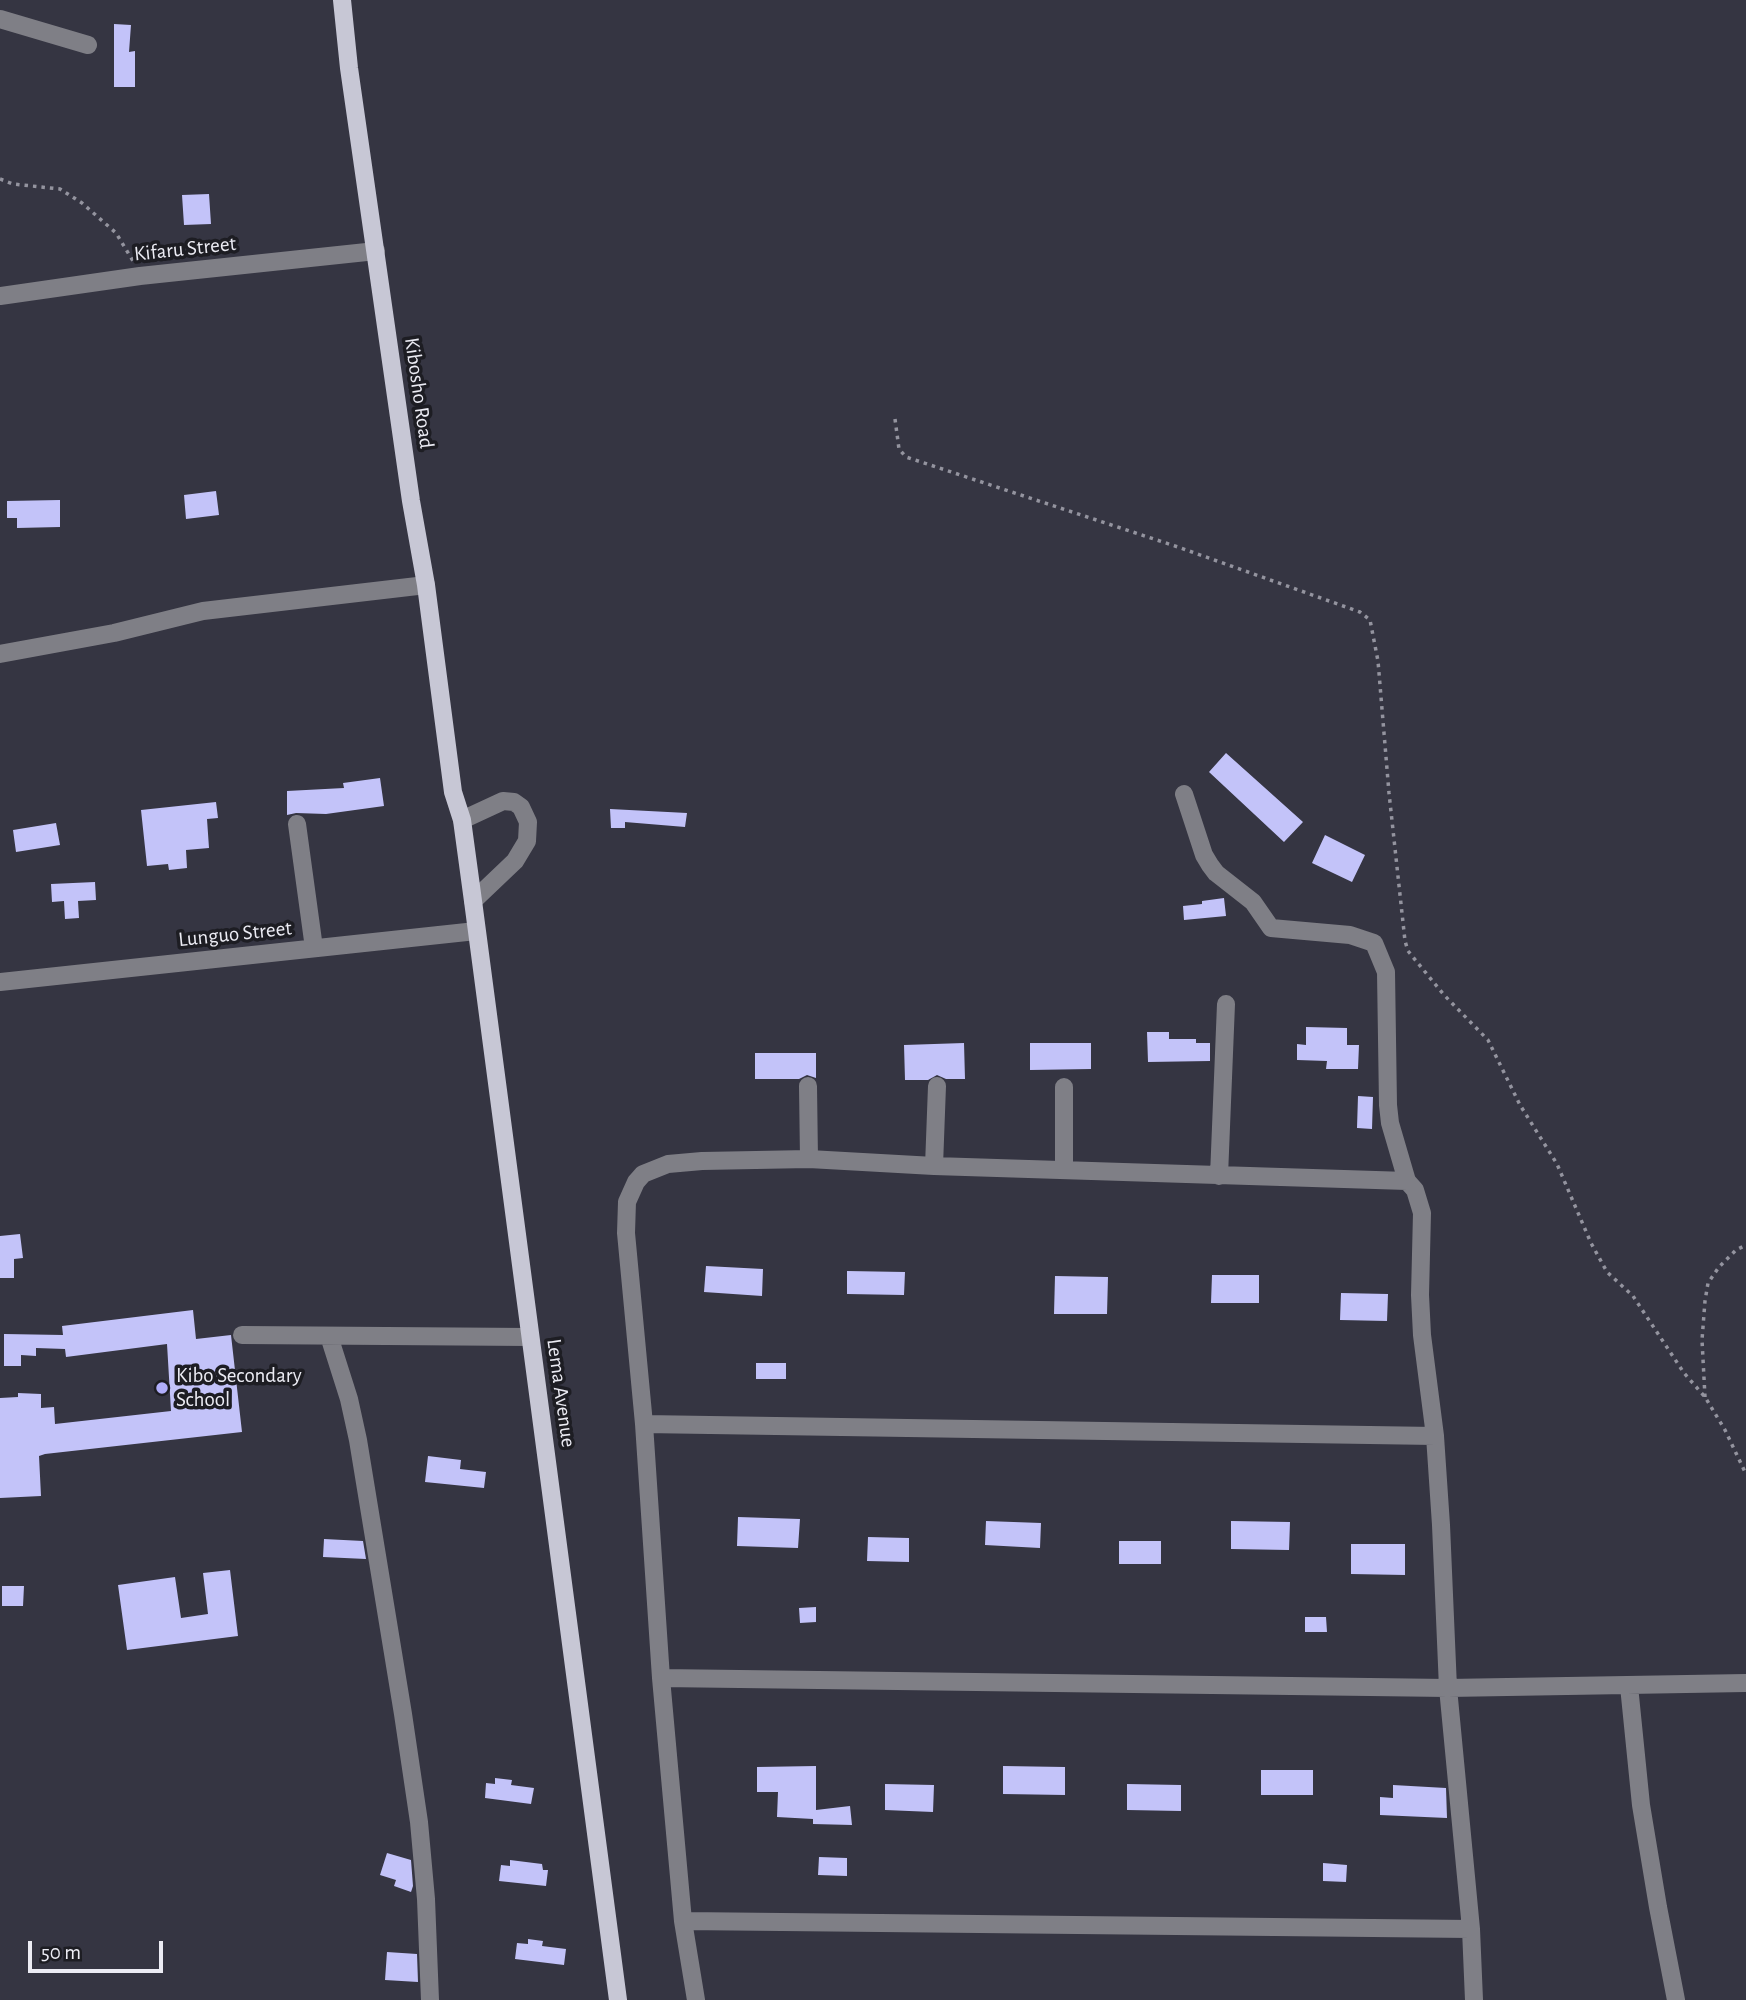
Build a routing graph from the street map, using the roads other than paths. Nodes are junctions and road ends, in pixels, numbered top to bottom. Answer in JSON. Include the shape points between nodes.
{"nodes":[{"id":1,"x":342,"y":0,"type":"edge"},
{"id":2,"x":0,"y":19,"type":"edge"},
{"id":3,"x":88,"y":44,"type":"dead end"},
{"id":4,"x":376,"y":251,"type":"junction"},
{"id":5,"x":0,"y":296,"type":"edge"},
{"id":6,"x":426,"y":584,"type":"junction"},
{"id":7,"x":0,"y":654,"type":"edge"},
{"id":8,"x":453,"y":792,"type":"joint"},
{"id":9,"x":1184,"y":794,"type":"dead end"},
{"id":10,"x":461,"y":820,"type":"junction"},
{"id":11,"x":297,"y":824,"type":"dead end"},
{"id":12,"x":474,"y":901,"type":"junction"},
{"id":13,"x":476,"y":931,"type":"junction"},
{"id":14,"x":314,"y":948,"type":"junction"},
{"id":15,"x":0,"y":982,"type":"edge"},
{"id":16,"x":1226,"y":1004,"type":"dead end"},
{"id":17,"x":808,"y":1086,"type":"dead end"},
{"id":18,"x":937,"y":1086,"type":"dead end"},
{"id":19,"x":1064,"y":1087,"type":"dead end"},
{"id":20,"x":809,"y":1159,"type":"junction"},
{"id":21,"x":934,"y":1166,"type":"junction"},
{"id":22,"x":1064,"y":1169,"type":"junction"},
{"id":23,"x":1219,"y":1176,"type":"junction"},
{"id":24,"x":1407,"y":1181,"type":"junction"},
{"id":25,"x":242,"y":1335,"type":"dead end"},
{"id":26,"x":329,"y":1336,"type":"junction"},
{"id":27,"x":530,"y":1337,"type":"junction"},
{"id":28,"x":644,"y":1424,"type":"junction"},
{"id":29,"x":1435,"y":1436,"type":"junction"},
{"id":30,"x":661,"y":1678,"type":"junction"},
{"id":31,"x":1746,"y":1683,"type":"edge"},
{"id":32,"x":1629,"y":1686,"type":"junction"},
{"id":33,"x":1448,"y":1688,"type":"junction"},
{"id":34,"x":683,"y":1921,"type":"junction"},
{"id":35,"x":1471,"y":1929,"type":"junction"},
{"id":36,"x":430,"y":2000,"type":"edge"},
{"id":37,"x":618,"y":2000,"type":"edge"},
{"id":38,"x":696,"y":2000,"type":"edge"},
{"id":39,"x":1474,"y":2000,"type":"edge"},
{"id":40,"x":1676,"y":2000,"type":"edge"}],
"edges":[{"from":1,"to":4,"type":"main road","name":"Kibosho Road"},
{"from":2,"to":3,"type":"street"},
{"from":4,"to":5,"type":"street","name":"Kifaru Street"},
{"from":4,"to":6,"type":"main road","name":"Kibosho Road"},
{"from":6,"to":7,"type":"street","via":[[203,611]]},
{"from":6,"to":8,"type":"main road","name":"Kibosho Road"},
{"from":8,"to":10,"type":"main road","name":"Lema Avenue"},
{"from":9,"to":24,"type":"street","via":[[1210,865],[1253,902],[1271,928],[1350,935],[1374,943],[1386,972],[1390,1124]]},
{"from":10,"to":12,"type":"main road","name":"Lema Avenue"},
{"from":10,"to":12,"type":"street","via":[[503,801],[521,807],[528,821],[527,841],[515,861]]},
{"from":11,"to":14,"type":"street"},
{"from":12,"to":13,"type":"main road","name":"Lema Avenue"},
{"from":13,"to":14,"type":"street","name":"Lunguo Street"},
{"from":13,"to":27,"type":"main road","name":"Lema Avenue"},
{"from":14,"to":15,"type":"street","name":"Lunguo Street"},
{"from":16,"to":23,"type":"street"},
{"from":17,"to":20,"type":"street"},
{"from":18,"to":21,"type":"street"},
{"from":19,"to":22,"type":"street"},
{"from":20,"to":21,"type":"street"},
{"from":20,"to":28,"type":"street","via":[[668,1164],[636,1182],[627,1202],[626,1233]]},
{"from":21,"to":22,"type":"street"},
{"from":22,"to":23,"type":"street"},
{"from":23,"to":24,"type":"street"},
{"from":24,"to":29,"type":"street","via":[[1422,1213],[1422,1335]]},
{"from":25,"to":26,"type":"street"},
{"from":26,"to":27,"type":"street"},
{"from":26,"to":36,"type":"street","via":[[358,1440],[403,1714],[420,1835]]},
{"from":27,"to":37,"type":"main road","name":"Lema Avenue"},
{"from":28,"to":29,"type":"street"},
{"from":28,"to":30,"type":"street"},
{"from":29,"to":33,"type":"street"},
{"from":30,"to":33,"type":"street"},
{"from":30,"to":34,"type":"street"},
{"from":31,"to":32,"type":"street"},
{"from":32,"to":33,"type":"street"},
{"from":32,"to":40,"type":"street","via":[[1641,1805]]},
{"from":33,"to":35,"type":"street"},
{"from":34,"to":35,"type":"street"},
{"from":34,"to":38,"type":"street"},
{"from":35,"to":39,"type":"street"}]}
